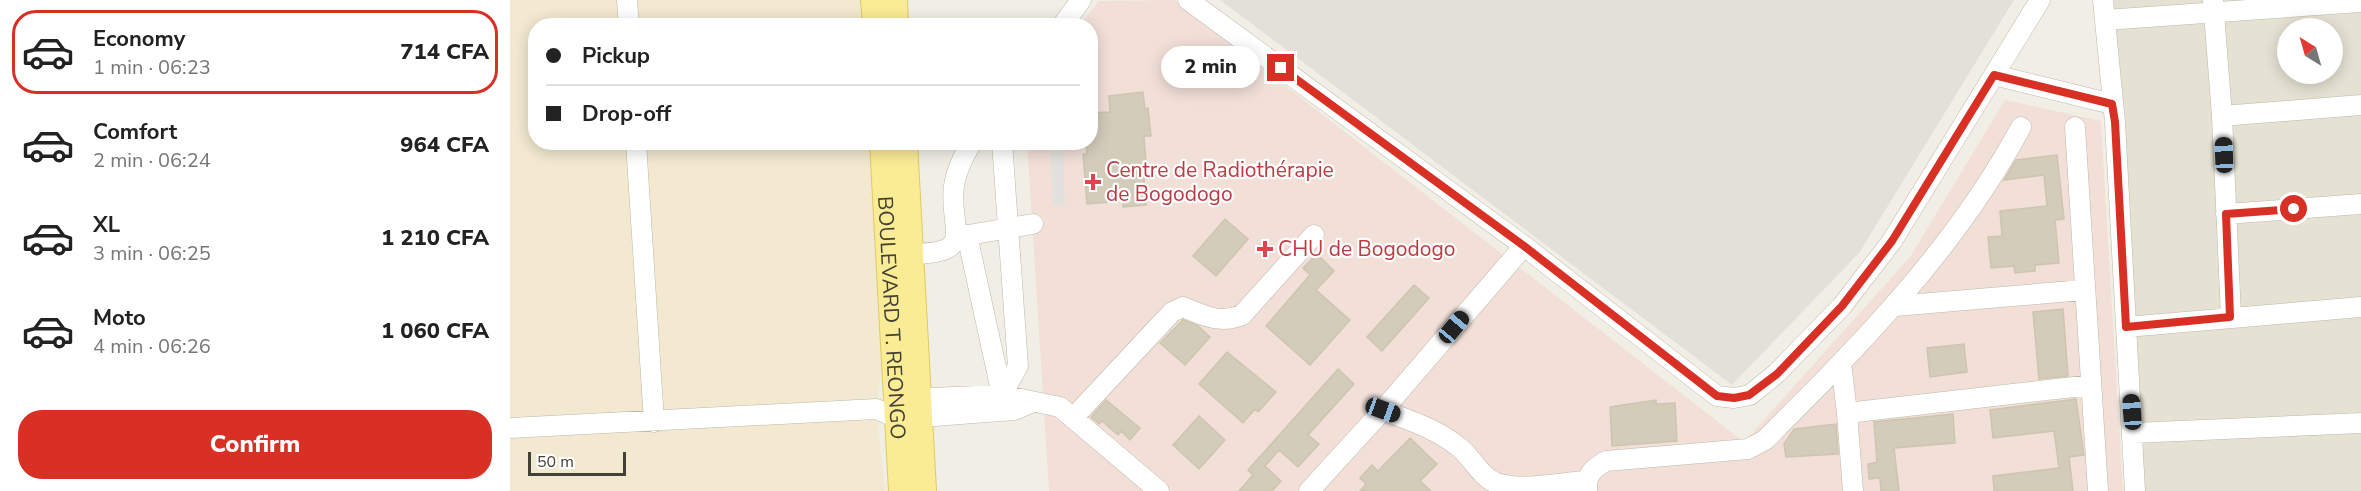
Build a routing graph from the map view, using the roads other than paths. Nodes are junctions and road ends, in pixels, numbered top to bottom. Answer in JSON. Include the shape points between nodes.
{"nodes":[{"id":1,"x":627,"y":0,"type":"edge"},
{"id":2,"x":873,"y":0,"type":"edge"},
{"id":3,"x":895,"y":0,"type":"edge"},
{"id":4,"x":1081,"y":0,"type":"edge"},
{"id":5,"x":1188,"y":0,"type":"edge"},
{"id":6,"x":2040,"y":0,"type":"edge"},
{"id":7,"x":2361,"y":2,"type":"edge"},
{"id":8,"x":2214,"y":6,"type":"edge"},
{"id":9,"x":2104,"y":10,"type":"edge"},
{"id":10,"x":628,"y":18,"type":"edge"},
{"id":11,"x":874,"y":18,"type":"edge"},
{"id":12,"x":896,"y":18,"type":"edge"},
{"id":13,"x":1068,"y":18,"type":"edge"},
{"id":14,"x":1994,"y":75,"type":"junction"},
{"id":15,"x":2112,"y":104,"type":"junction"},
{"id":16,"x":2361,"y":105,"type":"edge"},
{"id":17,"x":2222,"y":116,"type":"junction"},
{"id":18,"x":2021,"y":127,"type":"dead end"},
{"id":19,"x":2075,"y":127,"type":"dead end"},
{"id":20,"x":637,"y":150,"type":"edge"},
{"id":21,"x":883,"y":150,"type":"edge"},
{"id":22,"x":906,"y":150,"type":"edge"},
{"id":23,"x":969,"y":150,"type":"edge"},
{"id":24,"x":1003,"y":150,"type":"edge"},
{"id":25,"x":2361,"y":204,"type":"edge"},
{"id":26,"x":2226,"y":214,"type":"junction"},
{"id":27,"x":1033,"y":224,"type":"dead end"},
{"id":28,"x":1009,"y":228,"type":"junction"},
{"id":29,"x":1314,"y":235,"type":"dead end"},
{"id":30,"x":961,"y":236,"type":"junction"},
{"id":31,"x":1524,"y":246,"type":"junction"},
{"id":32,"x":912,"y":254,"type":"junction"},
{"id":33,"x":2083,"y":290,"type":"junction"},
{"id":34,"x":1895,"y":306,"type":"junction"},
{"id":35,"x":2361,"y":307,"type":"edge"},
{"id":36,"x":2230,"y":317,"type":"junction"},
{"id":37,"x":2126,"y":327,"type":"junction"},
{"id":38,"x":1841,"y":363,"type":"junction"},
{"id":39,"x":2091,"y":385,"type":"junction"},
{"id":40,"x":1002,"y":395,"type":"junction"},
{"id":41,"x":1033,"y":402,"type":"junction"},
{"id":42,"x":889,"y":408,"type":"junction"},
{"id":43,"x":921,"y":408,"type":"junction"},
{"id":44,"x":1383,"y":410,"type":"junction"},
{"id":45,"x":1847,"y":413,"type":"junction"},
{"id":46,"x":1073,"y":418,"type":"junction"},
{"id":47,"x":654,"y":422,"type":"junction"},
{"id":48,"x":2361,"y":423,"type":"edge"},
{"id":49,"x":510,"y":428,"type":"edge"},
{"id":50,"x":2133,"y":433,"type":"junction"},
{"id":51,"x":1587,"y":486,"type":"edge"},
{"id":52,"x":901,"y":491,"type":"edge"},
{"id":53,"x":924,"y":491,"type":"edge"},
{"id":54,"x":1159,"y":491,"type":"edge"},
{"id":55,"x":1309,"y":491,"type":"edge"},
{"id":56,"x":1853,"y":491,"type":"edge"},
{"id":57,"x":2098,"y":491,"type":"edge"},
{"id":58,"x":2135,"y":491,"type":"edge"}],
"edges":[{"from":1,"to":10,"type":"street"},
{"from":2,"to":11,"type":"main road"},
{"from":3,"to":12,"type":"main road"},
{"from":4,"to":13,"type":"street"},
{"from":5,"to":31,"type":"street"},
{"from":6,"to":14,"type":"street"},
{"from":7,"to":8,"type":"street"},
{"from":8,"to":9,"type":"street"},
{"from":8,"to":17,"type":"street"},
{"from":9,"to":15,"type":"street"},
{"from":14,"to":15,"type":"street"},
{"from":14,"to":31,"type":"street","via":[[1892,241],[1842,306],[1777,374],[1749,395],[1717,396]]},
{"from":15,"to":37,"type":"street"},
{"from":16,"to":17,"type":"street"},
{"from":17,"to":26,"type":"street"},
{"from":18,"to":34,"type":"street","via":[[1974,206]]},
{"from":19,"to":33,"type":"street"},
{"from":20,"to":47,"type":"street"},
{"from":21,"to":42,"type":"main road","name":"BOULEVARD T. REONGO","via":[[892,297]]},
{"from":22,"to":32,"type":"main road","name":"BOULEVARD T. REONGO"},
{"from":23,"to":30,"type":"street","via":[[954,186]]},
{"from":24,"to":28,"type":"street"},
{"from":25,"to":26,"type":"street"},
{"from":26,"to":36,"type":"street"},
{"from":27,"to":28,"type":"street"},
{"from":28,"to":30,"type":"street"},
{"from":28,"to":40,"type":"street","via":[[1018,366]]},
{"from":29,"to":46,"type":"street","via":[[1242,315],[1231,320],[1214,319],[1183,307],[1172,312]]},
{"from":30,"to":32,"type":"street","via":[[938,254]]},
{"from":30,"to":40,"type":"street"},
{"from":31,"to":44,"type":"street"},
{"from":32,"to":43,"type":"main road","name":"BOULEVARD T. REONGO"},
{"from":33,"to":34,"type":"street"},
{"from":33,"to":39,"type":"street"},
{"from":34,"to":38,"type":"street"},
{"from":35,"to":36,"type":"street"},
{"from":36,"to":37,"type":"street"},
{"from":37,"to":50,"type":"street"},
{"from":38,"to":45,"type":"street"},
{"from":38,"to":51,"type":"street","via":[[1765,440],[1748,449],[1606,461],[1592,469]]},
{"from":39,"to":45,"type":"street"},
{"from":39,"to":57,"type":"street"},
{"from":40,"to":41,"type":"street"},
{"from":40,"to":43,"type":"street"},
{"from":41,"to":43,"type":"street","via":[[1014,410]]},
{"from":41,"to":46,"type":"street","via":[[1060,407]]},
{"from":42,"to":43,"type":"street"},
{"from":42,"to":47,"type":"street"},
{"from":42,"to":52,"type":"main road","name":"BOULEVARD T. REONGO"},
{"from":43,"to":53,"type":"main road","name":"BOULEVARD T. REONGO"},
{"from":44,"to":51,"type":"street","via":[[1440,432],[1497,484],[1532,489]]},
{"from":44,"to":55,"type":"street"},
{"from":45,"to":56,"type":"street"},
{"from":46,"to":54,"type":"street"},
{"from":47,"to":49,"type":"street"},
{"from":48,"to":50,"type":"street"},
{"from":50,"to":58,"type":"street"}]}
